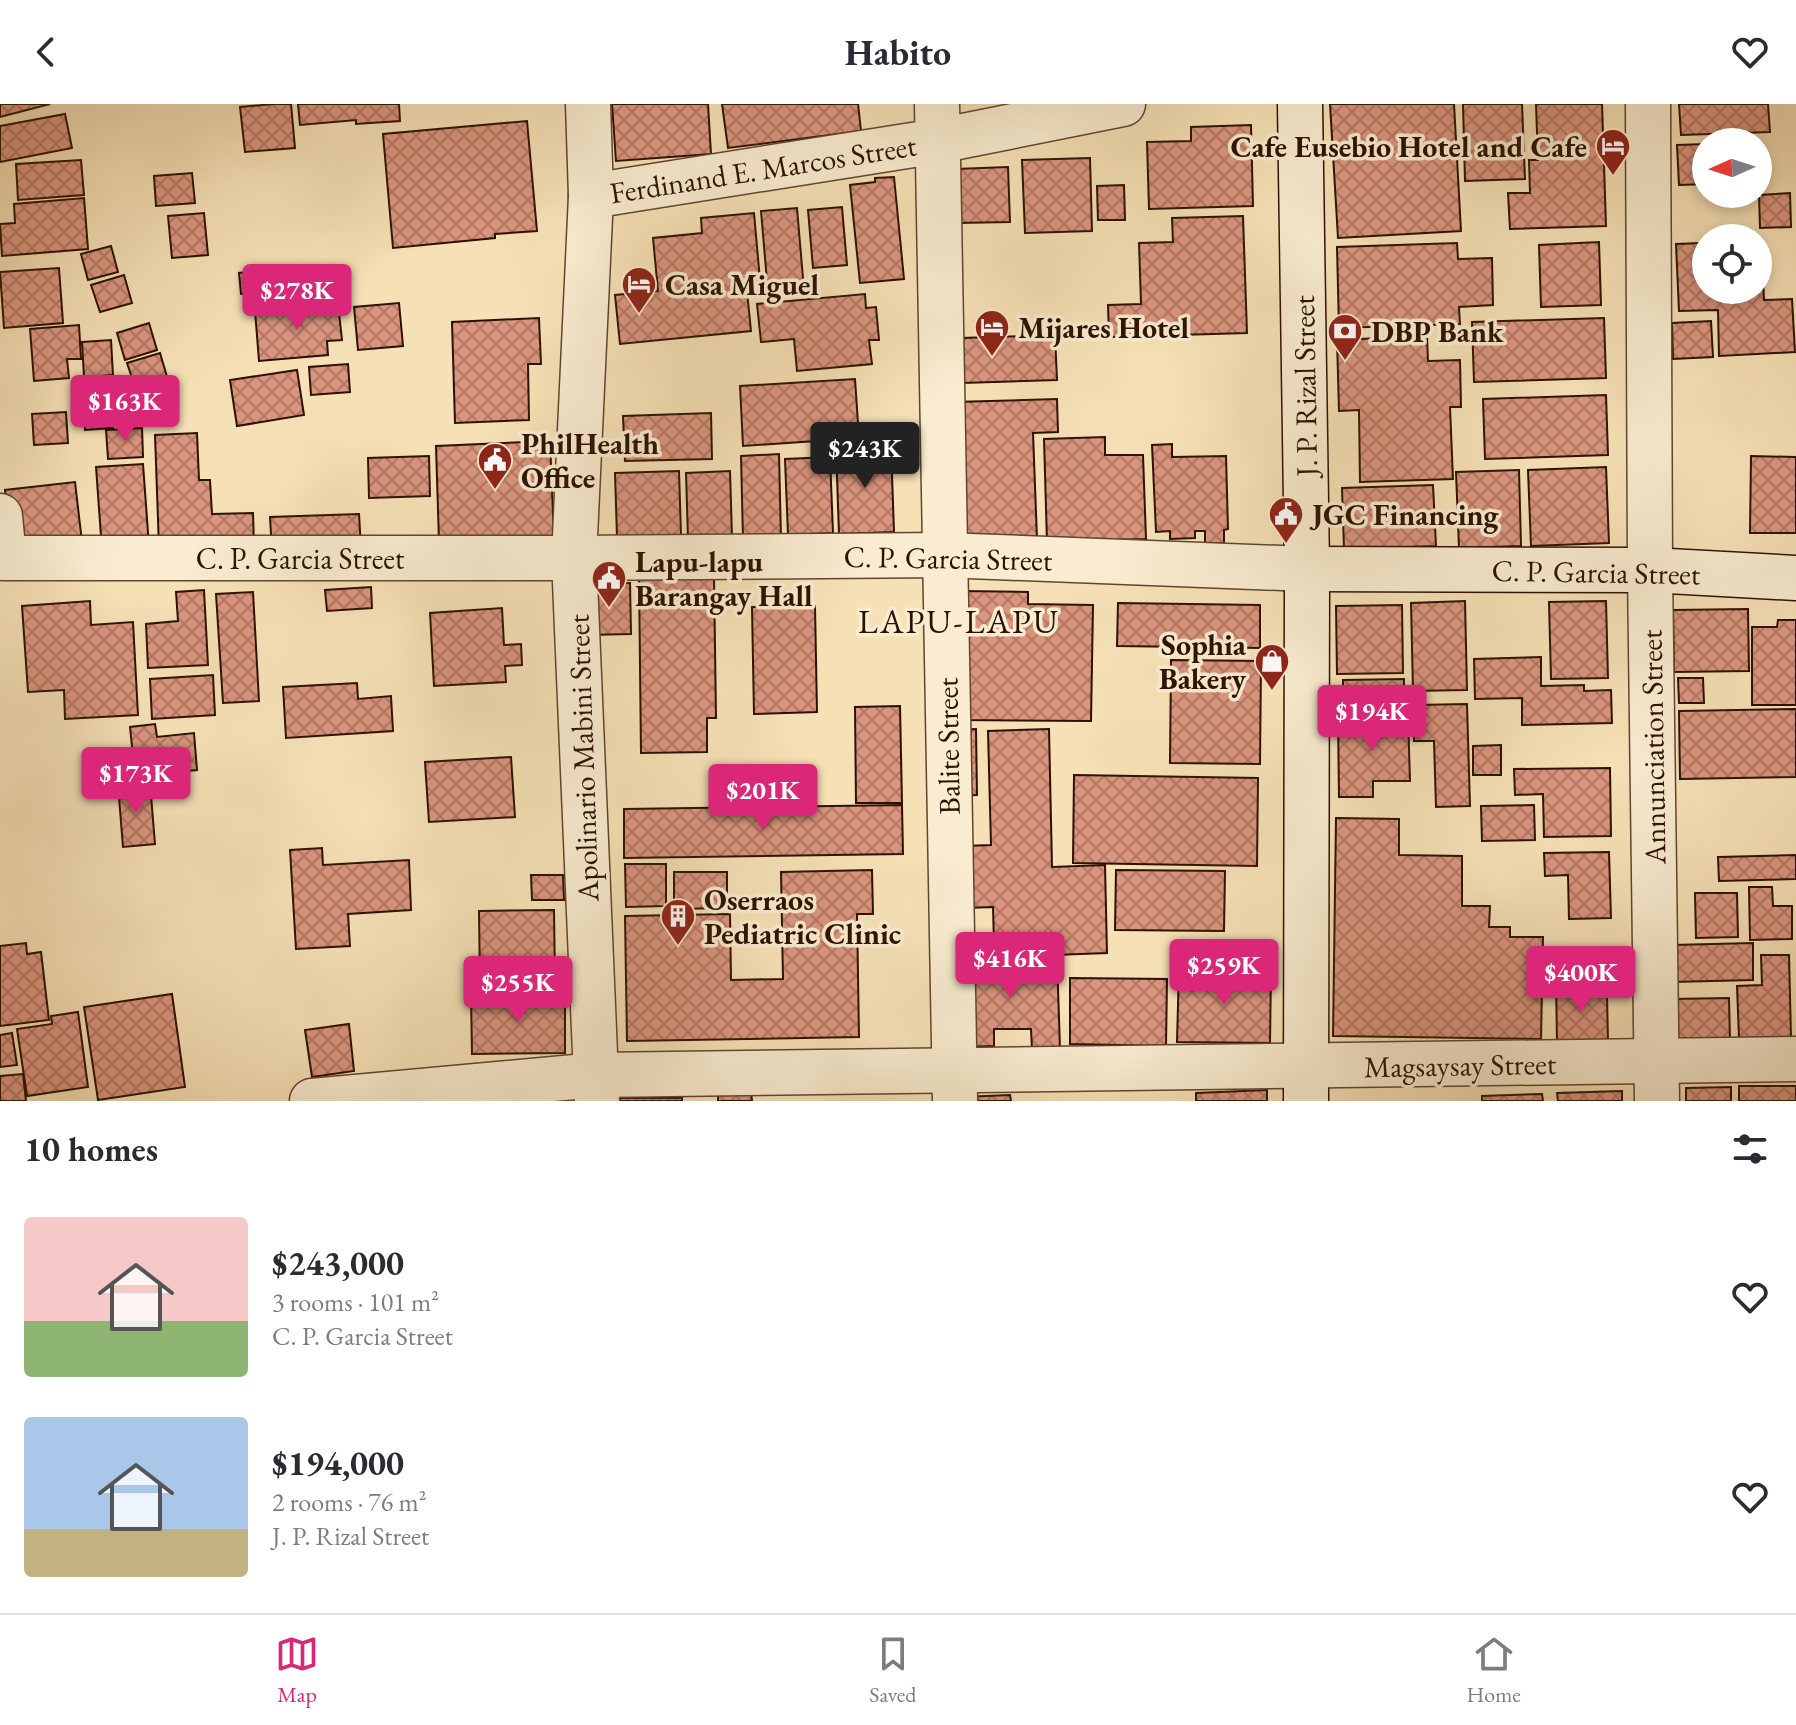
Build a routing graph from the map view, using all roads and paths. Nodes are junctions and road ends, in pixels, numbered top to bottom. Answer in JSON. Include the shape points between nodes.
{"nodes":[{"id":1,"x":588,"y":104,"type":"edge"},
{"id":2,"x":1123,"y":104,"type":"edge"},
{"id":3,"x":1300,"y":104,"type":"edge"},
{"id":4,"x":1648,"y":104,"type":"edge"},
{"id":5,"x":937,"y":123,"type":"edge"},
{"id":6,"x":591,"y":196,"type":"junction"},
{"id":7,"x":2,"y":537,"type":"edge"},
{"id":8,"x":943,"y":555,"type":"junction"},
{"id":9,"x":574,"y":558,"type":"junction"},
{"id":10,"x":1307,"y":569,"type":"junction"},
{"id":11,"x":1650,"y":570,"type":"junction"},
{"id":12,"x":1796,"y":578,"type":"edge"},
{"id":13,"x":1796,"y":1059,"type":"edge"},
{"id":14,"x":1657,"y":1082,"type":"edge"},
{"id":15,"x":1306,"y":1084,"type":"edge"},
{"id":16,"x":955,"y":1085,"type":"edge"},
{"id":17,"x":597,"y":1088,"type":"edge"},
{"id":18,"x":312,"y":1101,"type":"edge"}],
"edges":[{"from":1,"to":6,"type":"street","name":"Apolinario Mabini Street"},
{"from":2,"to":5,"type":"street","name":"Ferdinand E. Marcos Street"},
{"from":3,"to":10,"type":"street","name":"J. P. Rizal Street"},
{"from":4,"to":11,"type":"street","name":"Annunciation Street"},
{"from":5,"to":6,"type":"street","name":"Ferdinand E. Marcos Street"},
{"from":5,"to":8,"type":"street","name":"Balite Street"},
{"from":6,"to":9,"type":"street","name":"Apolinario Mabini Street"},
{"from":7,"to":9,"type":"street","name":"C. P. Garcia Street"},
{"from":8,"to":9,"type":"street","name":"C. P. Garcia Street"},
{"from":8,"to":10,"type":"street","name":"C. P. Garcia Street"},
{"from":8,"to":16,"type":"street","name":"Balite Street"},
{"from":9,"to":17,"type":"street","name":"Apolinario Mabini Street"},
{"from":10,"to":11,"type":"street","name":"C. P. Garcia Street"},
{"from":10,"to":15,"type":"street","name":"J. P. Rizal Street"},
{"from":11,"to":12,"type":"street","name":"C. P. Garcia Street"},
{"from":11,"to":14,"type":"street","name":"Annunciation Street"},
{"from":13,"to":14,"type":"street","name":"Magsaysay Street"},
{"from":14,"to":15,"type":"street","name":"Magsaysay Street"},
{"from":15,"to":16,"type":"street","name":"Magsaysay Street"},
{"from":16,"to":17,"type":"street","name":"Magsaysay Street"},
{"from":17,"to":18,"type":"street","name":"Magsaysay Street"}]}
